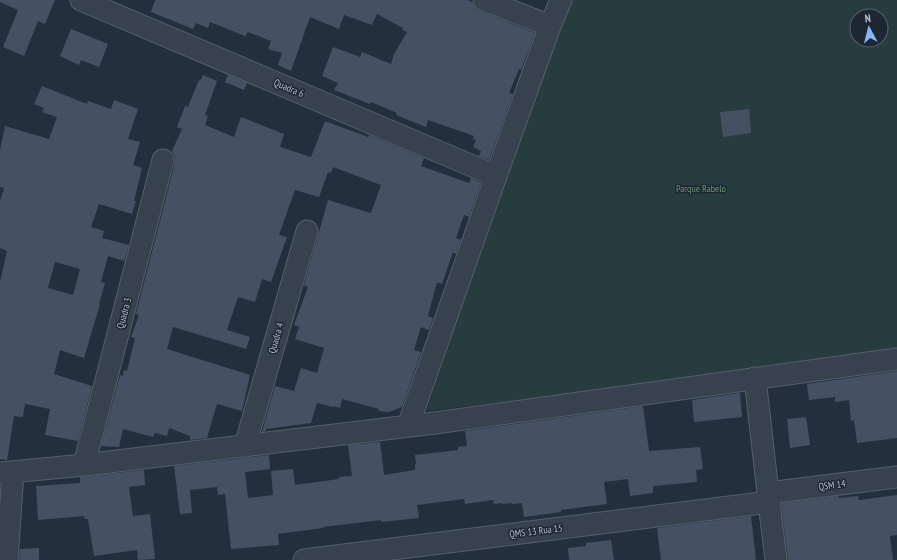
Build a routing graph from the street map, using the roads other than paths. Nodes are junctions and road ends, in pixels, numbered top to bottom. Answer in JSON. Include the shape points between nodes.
{"nodes":[{"id":1,"x":81,"y":0,"type":"edge"},
{"id":2,"x":484,"y":0,"type":"edge"},
{"id":3,"x":561,"y":0,"type":"edge"},
{"id":4,"x":550,"y":26,"type":"junction"},
{"id":5,"x":164,"y":160,"type":"dead end"},
{"id":6,"x":496,"y":176,"type":"junction"},
{"id":7,"x":307,"y":231,"type":"dead end"},
{"id":8,"x":897,"y":359,"type":"edge"},
{"id":9,"x":755,"y":378,"type":"junction"},
{"id":10,"x":408,"y":426,"type":"junction"},
{"id":11,"x":245,"y":446,"type":"junction"},
{"id":12,"x":84,"y":465,"type":"junction"},
{"id":13,"x":7,"y":473,"type":"edge"},
{"id":14,"x":897,"y":477,"type":"edge"},
{"id":15,"x":768,"y":497,"type":"junction"},
{"id":16,"x":7,"y":560,"type":"edge"},
{"id":17,"x":304,"y":560,"type":"edge"},
{"id":18,"x":776,"y":560,"type":"edge"}],
"edges":[{"from":1,"to":6,"type":"street","name":"Quadra 6"},
{"from":2,"to":4,"type":"street"},
{"from":3,"to":4,"type":"street"},
{"from":4,"to":6,"type":"street"},
{"from":5,"to":12,"type":"street","name":"Quadra 3"},
{"from":6,"to":10,"type":"street"},
{"from":7,"to":11,"type":"street","name":"Quadra 4"},
{"from":8,"to":9,"type":"street"},
{"from":9,"to":10,"type":"street"},
{"from":9,"to":15,"type":"street"},
{"from":10,"to":11,"type":"street"},
{"from":11,"to":12,"type":"street"},
{"from":12,"to":13,"type":"street"},
{"from":13,"to":16,"type":"street"},
{"from":14,"to":15,"type":"street","name":"QSM 14"},
{"from":15,"to":17,"type":"street","name":"QMS 13 Rua 15"},
{"from":15,"to":18,"type":"street"}]}
